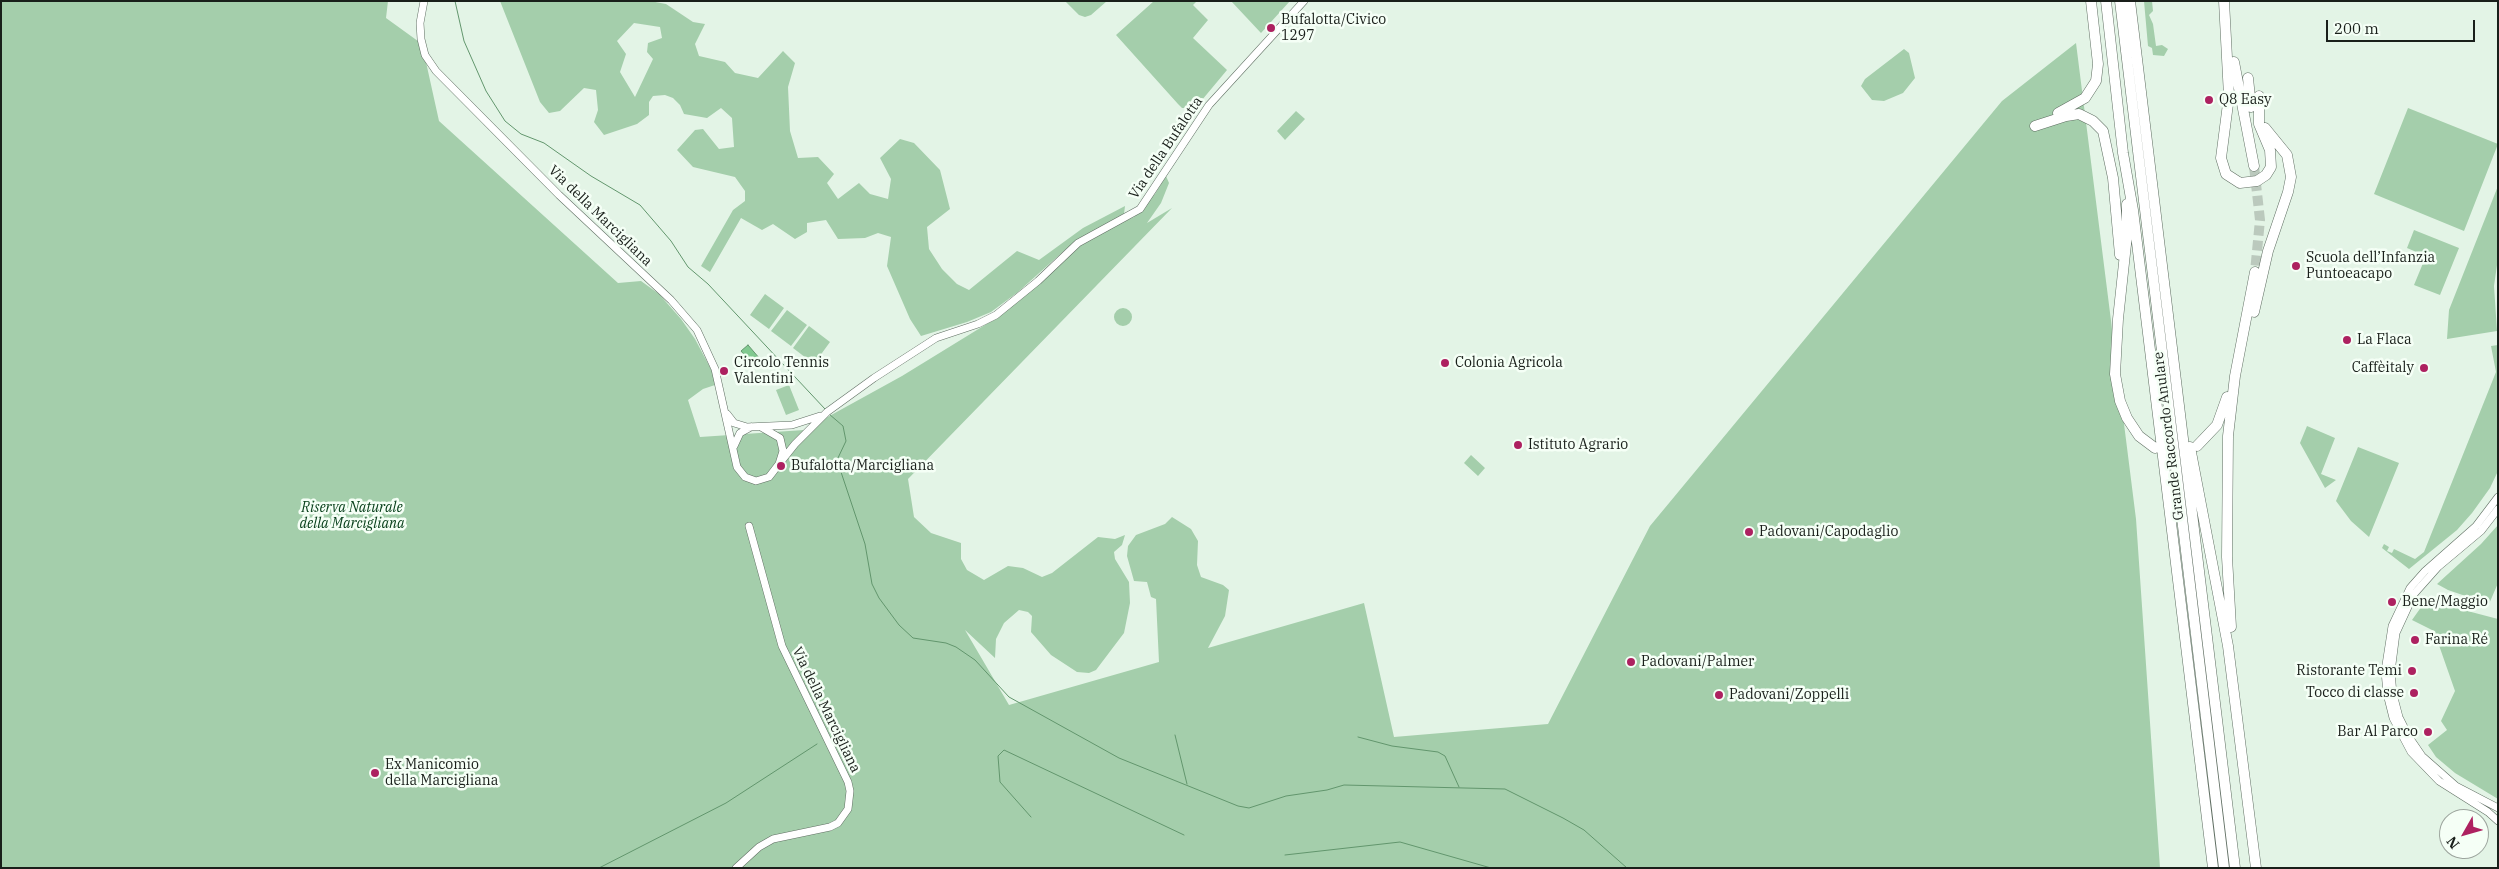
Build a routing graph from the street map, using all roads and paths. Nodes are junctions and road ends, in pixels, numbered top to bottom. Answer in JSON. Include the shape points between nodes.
{"nodes":[{"id":1,"x":424,"y":1,"type":"edge"},
{"id":2,"x":1304,"y":1,"type":"edge"},
{"id":3,"x":2091,"y":1,"type":"edge"},
{"id":4,"x":2120,"y":1,"type":"edge"},
{"id":5,"x":2130,"y":1,"type":"edge"},
{"id":6,"x":2224,"y":1,"type":"edge"},
{"id":7,"x":2229,"y":1,"type":"edge"},
{"id":8,"x":2106,"y":4,"type":"edge"},
{"id":9,"x":2131,"y":46,"type":"junction"},
{"id":10,"x":2248,"y":78,"type":"dead end"},
{"id":11,"x":2260,"y":96,"type":"dead end"},
{"id":12,"x":2251,"y":107,"type":"dead end"},
{"id":13,"x":2265,"y":128,"type":"dead end"},
{"id":14,"x":2123,"y":153,"type":"junction"},
{"id":15,"x":2254,"y":166,"type":"tunnel mouth"},
{"id":16,"x":2255,"y":272,"type":"tunnel mouth"},
{"id":17,"x":2119,"y":306,"type":"junction"},
{"id":18,"x":2168,"y":318,"type":"junction"},
{"id":19,"x":2243,"y":330,"type":"junction"},
{"id":20,"x":725,"y":409,"type":"junction"},
{"id":21,"x":827,"y":412,"type":"junction"},
{"id":22,"x":753,"y":427,"type":"junction"},
{"id":23,"x":761,"y":427,"type":"junction"},
{"id":24,"x":2197,"y":446,"type":"dead end"},
{"id":25,"x":2155,"y":448,"type":"dead end"},
{"id":26,"x":734,"y":451,"type":"junction"},
{"id":27,"x":779,"y":464,"type":"junction"},
{"id":28,"x":2228,"y":485,"type":"junction"},
{"id":29,"x":2498,"y":497,"type":"edge"},
{"id":30,"x":2498,"y":509,"type":"edge"},
{"id":31,"x":749,"y":526,"type":"dead end"},
{"id":32,"x":2233,"y":676,"type":"junction"},
{"id":33,"x":2196,"y":721,"type":"junction"},
{"id":34,"x":2246,"y":790,"type":"junction"},
{"id":35,"x":2498,"y":808,"type":"edge"},
{"id":36,"x":2498,"y":816,"type":"edge"},
{"id":37,"x":2498,"y":821,"type":"edge"},
{"id":38,"x":736,"y":868,"type":"edge"},
{"id":39,"x":2206,"y":868,"type":"edge"},
{"id":40,"x":2213,"y":868,"type":"edge"},
{"id":41,"x":2224,"y":868,"type":"edge"},
{"id":42,"x":2235,"y":868,"type":"edge"},
{"id":43,"x":2250,"y":868,"type":"edge"},
{"id":44,"x":2256,"y":868,"type":"edge"}],
"edges":[{"from":1,"to":20,"type":"street","name":"Via della Marcigliana","via":[[420,33],[432,66],[520,157],[690,321],[711,358]]},
{"from":2,"to":21,"type":"street","name":"Via della Bufalotta","via":[[1209,105],[1140,209],[1078,242],[1038,281],[996,315],[933,340]]},
{"from":3,"to":17,"type":"highway","via":[[2098,64],[2095,84],[2081,101],[2035,126],[2080,114],[2096,123],[2104,135],[2118,222]]},
{"from":4,"to":9,"type":"highway","name":"Grande Raccordo Anulare"},
{"from":5,"to":9,"type":"highway","name":"Grande Raccordo Anulare"},
{"from":6,"to":11,"type":"highway","via":[[2229,96],[2221,158],[2226,174],[2242,184],[2257,182],[2271,167],[2271,154],[2259,124]]},
{"from":7,"to":15,"type":"highway","via":[[2238,91]]},
{"from":8,"to":14,"type":"highway","name":"Grande Raccordo Anulare"},
{"from":9,"to":18,"type":"highway","name":"Grande Raccordo Anulare","via":[[2142,97]]},
{"from":9,"to":41,"type":"highway","name":"Grande Raccordo Anulare","via":[[2131,103]]},
{"from":10,"to":12,"type":"highway"},
{"from":13,"to":28,"type":"highway","via":[[2288,157],[2291,181],[2268,251],[2240,380]]},
{"from":14,"to":17,"type":"highway","via":[[2128,228]]},
{"from":14,"to":33,"type":"highway","name":"Grande Raccordo Anulare","via":[[2134,210]]},
{"from":16,"to":19,"type":"highway"},
{"from":17,"to":25,"type":"highway","via":[[2115,362],[2119,398],[2135,431]]},
{"from":18,"to":32,"type":"highway","via":[[2180,362],[2196,480]]},
{"from":18,"to":42,"type":"highway","name":"Grande Raccordo Anulare"},
{"from":19,"to":24,"type":"highway","via":[[2220,419],[2209,436]]},
{"from":19,"to":28,"type":"highway","via":[[2231,401]]},
{"from":20,"to":22,"type":"street","via":[[734,423]]},
{"from":20,"to":26,"type":"street","name":"Via della Marcigliana"},
{"from":21,"to":23,"type":"street","name":"Via della Bufalotta","via":[[800,424]]},
{"from":21,"to":27,"type":"street","name":"Via della Bufalotta","via":[[794,444]]},
{"from":22,"to":23,"type":"street","name":"Via della Bufalotta"},
{"from":22,"to":26,"type":"street","via":[[738,436]]},
{"from":23,"to":27,"type":"street","via":[[781,441],[783,451]]},
{"from":26,"to":27,"type":"street","name":"Via della Marcigliana","via":[[737,467],[748,479],[760,481],[769,477]]},
{"from":28,"to":32,"type":"highway","via":[[2227,557]]},
{"from":29,"to":37,"type":"street","via":[[2476,526],[2424,571],[2410,588],[2392,626],[2384,672],[2393,718],[2411,752],[2439,781]]},
{"from":30,"to":35,"type":"street","via":[[2481,531],[2438,567],[2414,594],[2396,633],[2391,672],[2399,717],[2422,756],[2456,786]]},
{"from":31,"to":38,"type":"street","name":"Via della Marcigliana","via":[[782,646],[850,791],[848,809],[838,823],[773,839]]},
{"from":32,"to":34,"type":"highway"},
{"from":33,"to":39,"type":"highway"},
{"from":33,"to":40,"type":"highway","name":"Grande Raccordo Anulare"},
{"from":34,"to":43,"type":"highway"},
{"from":34,"to":44,"type":"highway"},
{"from":36,"to":37,"type":"street"}]}
